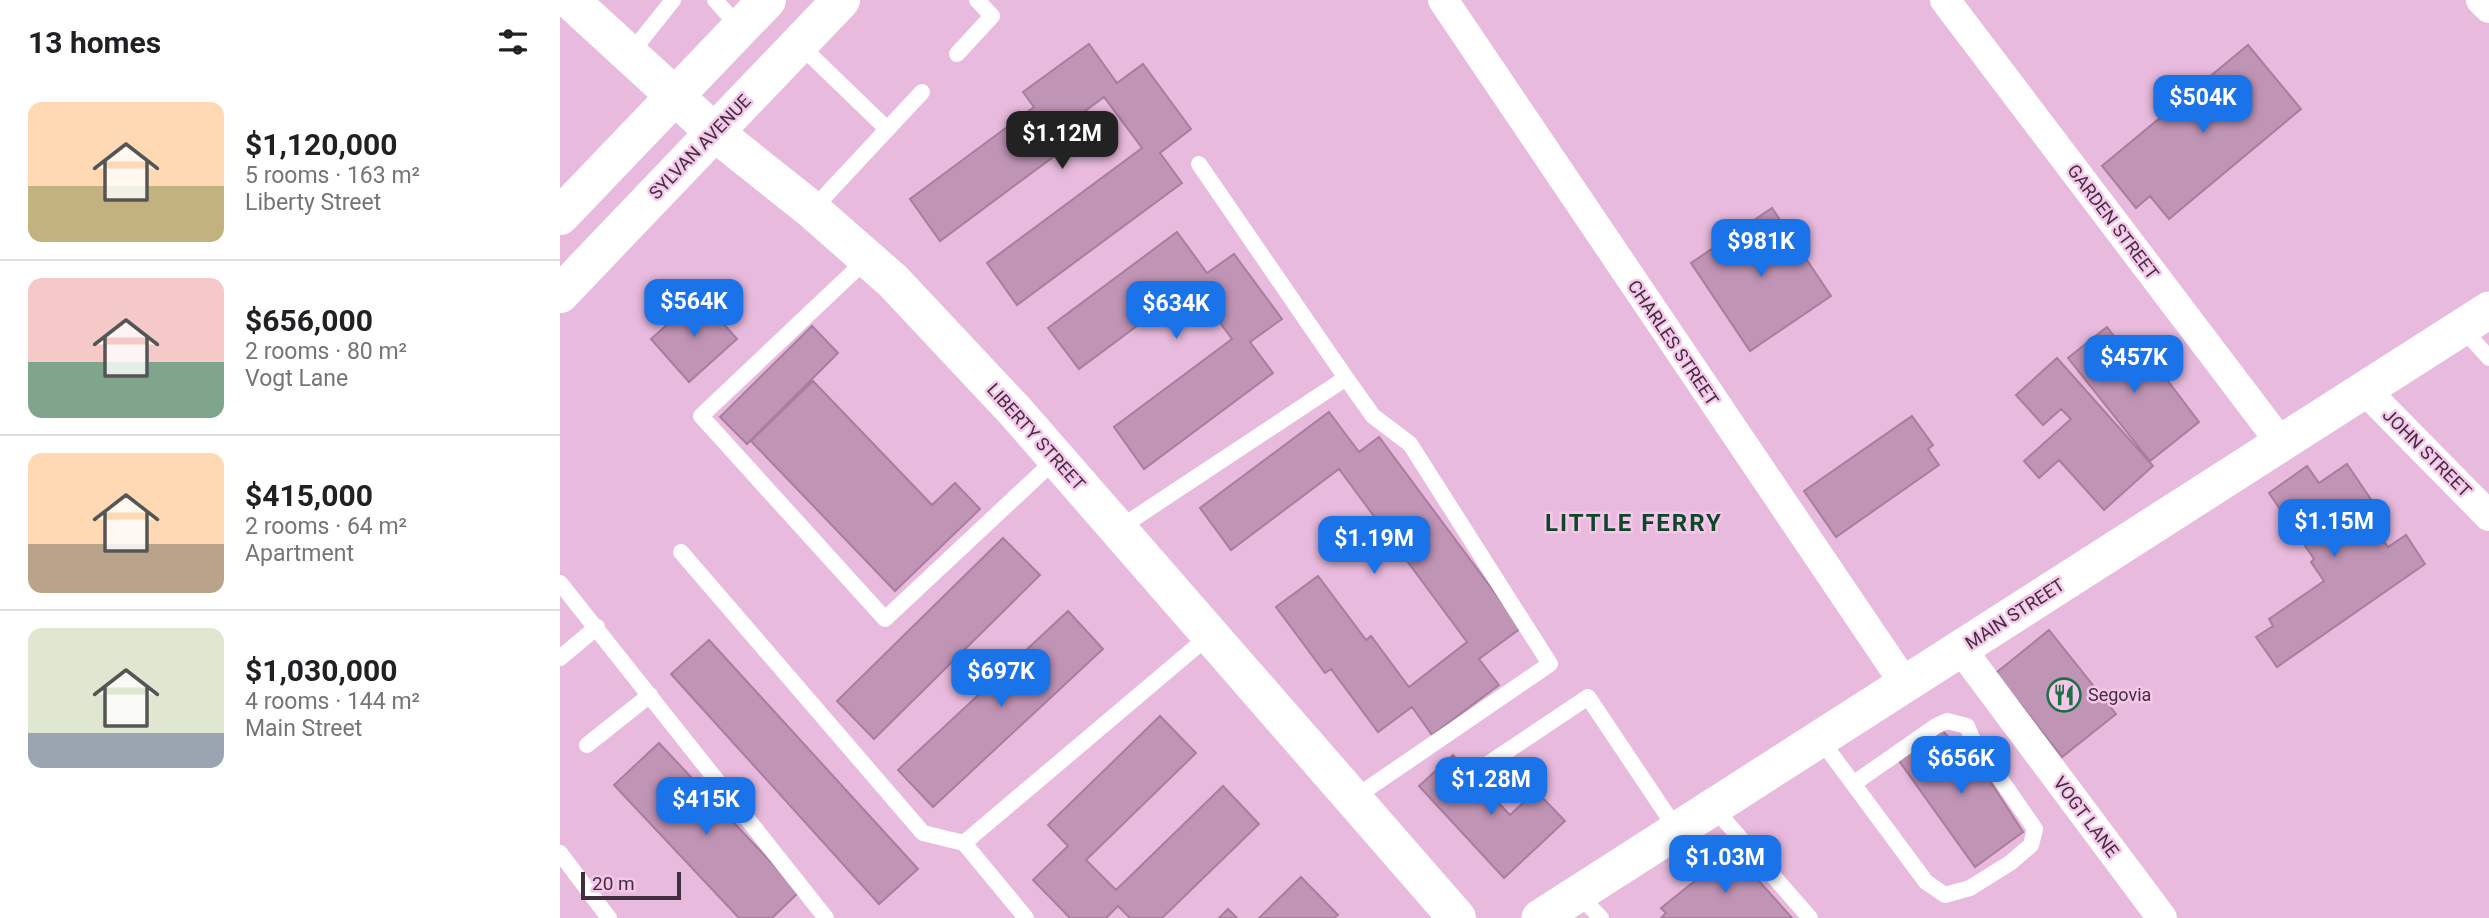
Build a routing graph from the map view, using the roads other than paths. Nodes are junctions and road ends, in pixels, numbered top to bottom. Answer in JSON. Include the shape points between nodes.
{"nodes":[{"id":1,"x":570,"y":0,"type":"edge"},
{"id":2,"x":673,"y":0,"type":"edge"},
{"id":3,"x":715,"y":0,"type":"edge"},
{"id":4,"x":767,"y":0,"type":"edge"},
{"id":5,"x":841,"y":0,"type":"edge"},
{"id":6,"x":976,"y":0,"type":"edge"},
{"id":7,"x":1443,"y":0,"type":"edge"},
{"id":8,"x":1945,"y":0,"type":"edge"},
{"id":9,"x":2481,"y":0,"type":"edge"},
{"id":10,"x":2489,"y":8,"type":"edge"},
{"id":11,"x":740,"y":28,"type":"junction"},
{"id":12,"x":799,"y":44,"type":"junction"},
{"id":13,"x":631,"y":54,"type":"junction"},
{"id":14,"x":957,"y":54,"type":"dead end"},
{"id":15,"x":922,"y":92,"type":"dead end"},
{"id":16,"x":675,"y":96,"type":"junction"},
{"id":17,"x":887,"y":129,"type":"junction"},
{"id":18,"x":714,"y":132,"type":"junction"},
{"id":19,"x":1199,"y":164,"type":"dead end"},
{"id":20,"x":812,"y":209,"type":"junction"},
{"id":21,"x":560,"y":216,"type":"edge"},
{"id":22,"x":868,"y":258,"type":"junction"},
{"id":23,"x":560,"y":294,"type":"edge"},
{"id":24,"x":2475,"y":319,"type":"edge"},
{"id":25,"x":2489,"y":358,"type":"edge"},
{"id":26,"x":1346,"y":378,"type":"junction"},
{"id":27,"x":2365,"y":390,"type":"junction"},
{"id":28,"x":2281,"y":443,"type":"junction"},
{"id":29,"x":1056,"y":458,"type":"junction"},
{"id":30,"x":2489,"y":516,"type":"edge"},
{"id":31,"x":1118,"y":529,"type":"junction"},
{"id":32,"x":681,"y":552,"type":"dead end"},
{"id":33,"x":560,"y":583,"type":"edge"},
{"id":34,"x":597,"y":628,"type":"junction"},
{"id":35,"x":1210,"y":635,"type":"junction"},
{"id":36,"x":1961,"y":649,"type":"junction"},
{"id":37,"x":560,"y":658,"type":"edge"},
{"id":38,"x":1905,"y":684,"type":"junction"},
{"id":39,"x":650,"y":695,"type":"junction"},
{"id":40,"x":1820,"y":739,"type":"junction"},
{"id":41,"x":587,"y":745,"type":"dead end"},
{"id":42,"x":1485,"y":766,"type":"dead end"},
{"id":43,"x":1853,"y":784,"type":"junction"},
{"id":44,"x":1353,"y":799,"type":"junction"},
{"id":45,"x":1713,"y":807,"type":"junction"},
{"id":46,"x":1677,"y":830,"type":"junction"},
{"id":47,"x":964,"y":843,"type":"junction"},
{"id":48,"x":560,"y":853,"type":"edge"},
{"id":49,"x":1590,"y":906,"type":"edge"},
{"id":50,"x":609,"y":918,"type":"edge"},
{"id":51,"x":826,"y":918,"type":"edge"},
{"id":52,"x":1026,"y":918,"type":"edge"},
{"id":53,"x":1457,"y":918,"type":"edge"},
{"id":54,"x":1540,"y":918,"type":"edge"},
{"id":55,"x":1810,"y":918,"type":"edge"},
{"id":56,"x":2162,"y":918,"type":"edge"}],
"edges":[{"from":1,"to":13,"type":"main road","name":"LIBERTY STREET"},
{"from":2,"to":13,"type":"lane"},
{"from":3,"to":11,"type":"lane"},
{"from":4,"to":11,"type":"main road"},
{"from":5,"to":12,"type":"main road","name":"SYLVAN AVENUE"},
{"from":6,"to":14,"type":"lane","via":[[992,16]]},
{"from":7,"to":38,"type":"street","name":"CHARLES STREET"},
{"from":8,"to":28,"type":"street","name":"GARDEN STREET"},
{"from":9,"to":10,"type":"street"},
{"from":11,"to":16,"type":"main road"},
{"from":12,"to":17,"type":"lane"},
{"from":12,"to":18,"type":"main road","name":"SYLVAN AVENUE"},
{"from":13,"to":16,"type":"main road","name":"LIBERTY STREET"},
{"from":15,"to":17,"type":"lane"},
{"from":16,"to":18,"type":"main road","name":"LIBERTY STREET"},
{"from":16,"to":21,"type":"main road"},
{"from":17,"to":20,"type":"lane"},
{"from":18,"to":20,"type":"main road","name":"LIBERTY STREET"},
{"from":18,"to":23,"type":"main road","name":"SYLVAN AVENUE"},
{"from":19,"to":26,"type":"lane"},
{"from":20,"to":22,"type":"main road","name":"LIBERTY STREET"},
{"from":22,"to":29,"type":"main road","name":"LIBERTY STREET"},
{"from":22,"to":29,"type":"lane","via":[[701,416],[885,619]]},
{"from":24,"to":25,"type":"lane"},
{"from":24,"to":27,"type":"street","name":"MAIN STREET"},
{"from":26,"to":31,"type":"lane"},
{"from":26,"to":44,"type":"lane","via":[[1373,416],[1410,444],[1550,664]]},
{"from":27,"to":28,"type":"street","name":"MAIN STREET"},
{"from":27,"to":30,"type":"street","name":"JOHN STREET"},
{"from":28,"to":36,"type":"street","name":"MAIN STREET"},
{"from":29,"to":31,"type":"main road","name":"LIBERTY STREET"},
{"from":31,"to":35,"type":"main road","name":"LIBERTY STREET"},
{"from":32,"to":47,"type":"lane","via":[[923,833]]},
{"from":33,"to":34,"type":"lane"},
{"from":34,"to":37,"type":"lane"},
{"from":34,"to":39,"type":"lane"},
{"from":35,"to":44,"type":"main road","name":"LIBERTY STREET"},
{"from":35,"to":47,"type":"lane"},
{"from":36,"to":38,"type":"street","name":"MAIN STREET"},
{"from":36,"to":56,"type":"street","name":"VOGT LANE"},
{"from":38,"to":40,"type":"street","name":"MAIN STREET"},
{"from":39,"to":41,"type":"lane"},
{"from":39,"to":51,"type":"lane"},
{"from":40,"to":43,"type":"lane"},
{"from":40,"to":45,"type":"street","name":"MAIN STREET"},
{"from":42,"to":46,"type":"lane","via":[[1588,698]]},
{"from":43,"to":43,"type":"lane","via":[[1926,882],[1945,895],[1970,888],[2031,845],[2035,829],[1968,726],[1947,721],[1936,726]]},
{"from":44,"to":53,"type":"main road","name":"LIBERTY STREET"},
{"from":45,"to":46,"type":"street","name":"MAIN STREET"},
{"from":45,"to":55,"type":"lane"},
{"from":46,"to":49,"type":"street","name":"MAIN STREET"},
{"from":47,"to":52,"type":"lane"},
{"from":48,"to":50,"type":"lane"},
{"from":49,"to":54,"type":"street","name":"MAIN STREET"}]}
